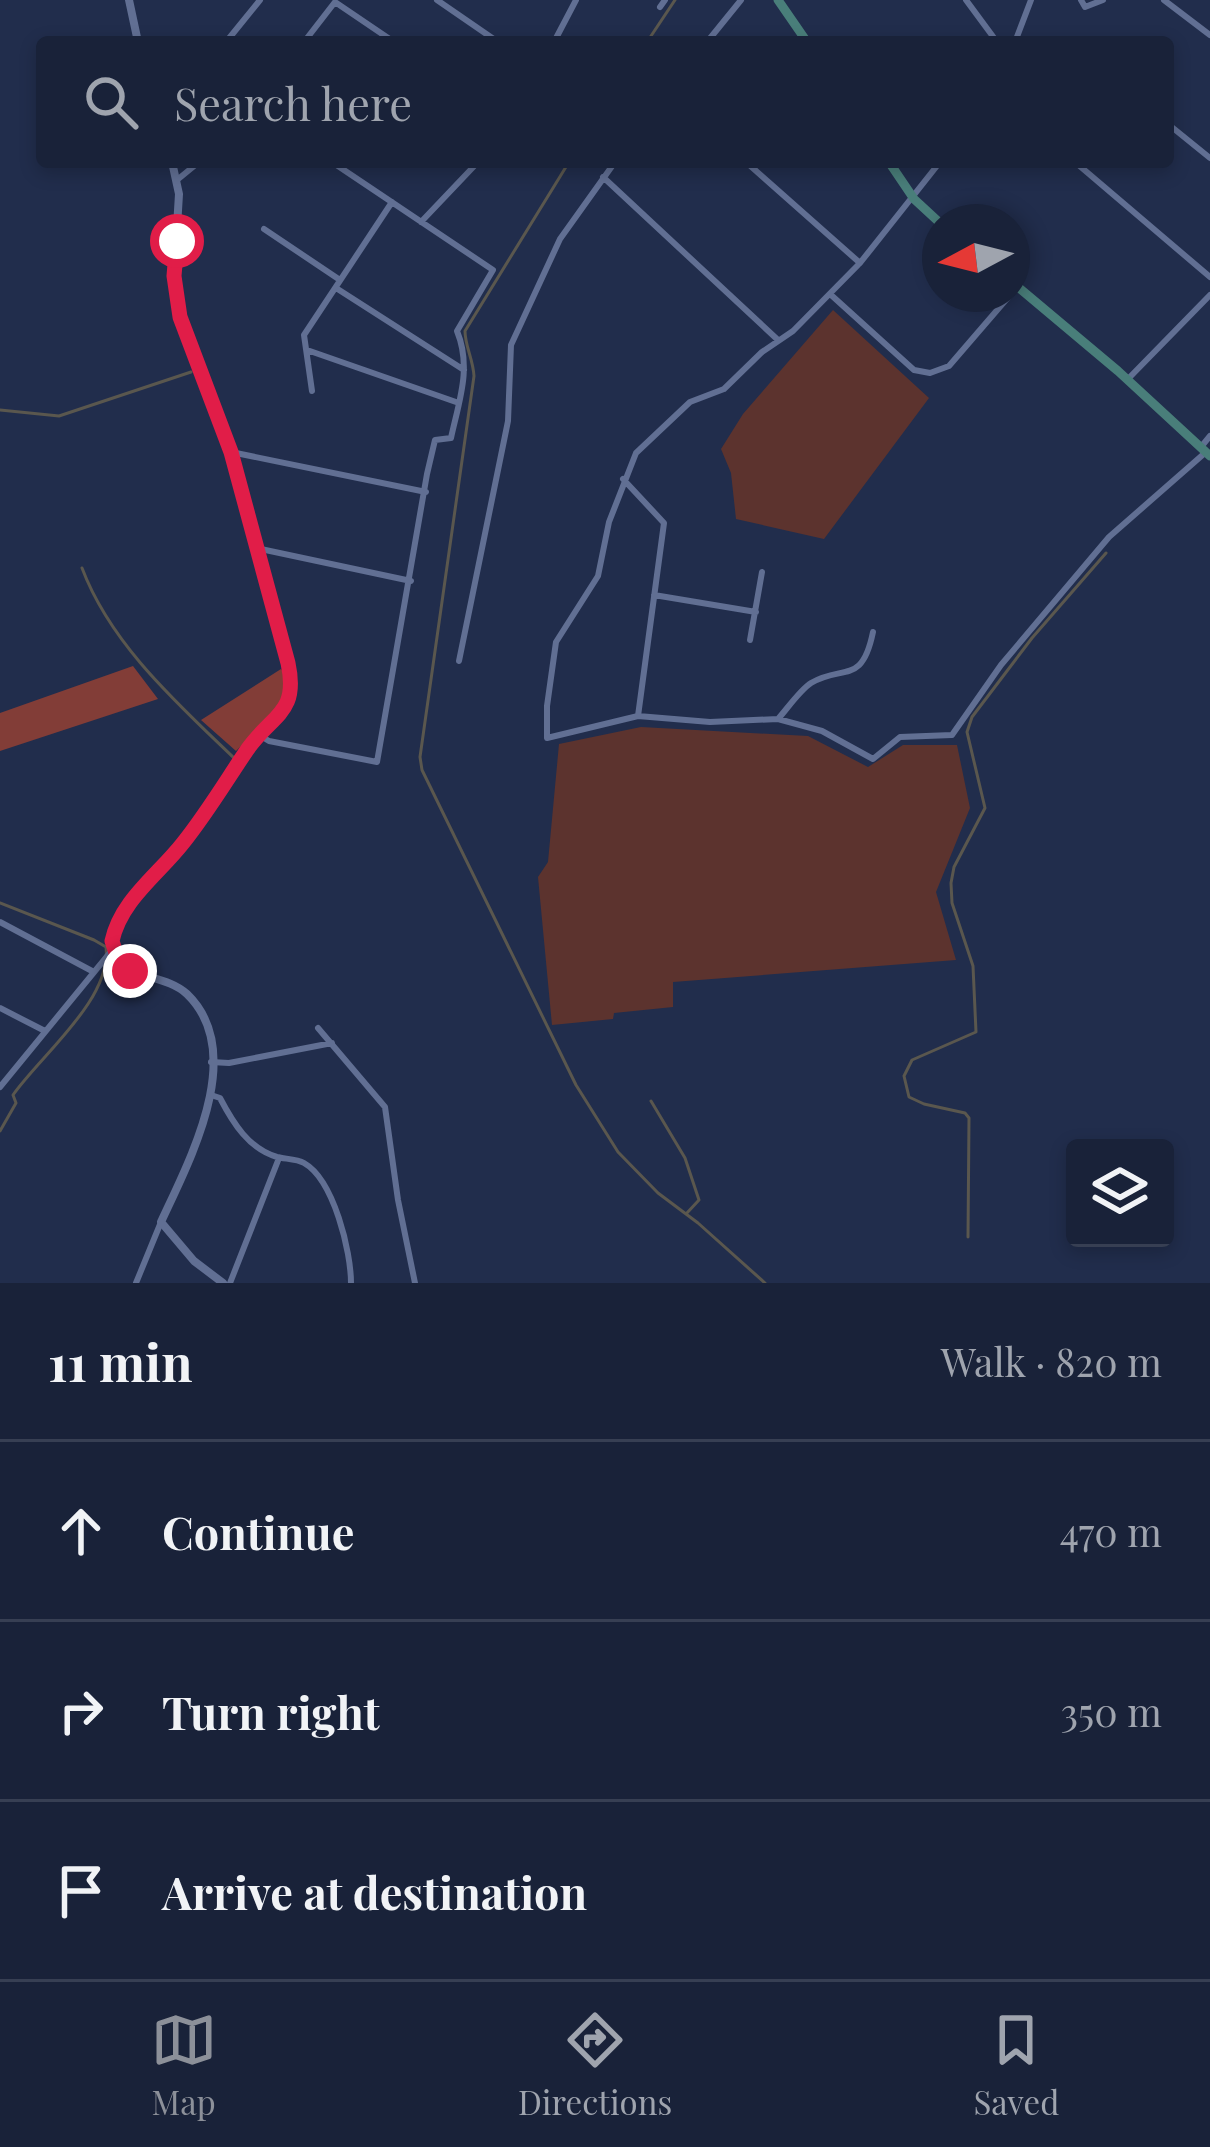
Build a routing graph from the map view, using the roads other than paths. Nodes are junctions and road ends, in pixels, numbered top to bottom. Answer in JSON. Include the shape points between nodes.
{"nodes":[{"id":1,"x":129,"y":0,"type":"edge"},
{"id":2,"x":260,"y":0,"type":"edge"},
{"id":3,"x":437,"y":0,"type":"edge"},
{"id":4,"x":576,"y":0,"type":"edge"},
{"id":5,"x":741,"y":0,"type":"edge"},
{"id":6,"x":778,"y":0,"type":"edge"},
{"id":7,"x":966,"y":0,"type":"edge"},
{"id":8,"x":1031,"y":0,"type":"edge"},
{"id":9,"x":1081,"y":0,"type":"edge"},
{"id":10,"x":1103,"y":0,"type":"edge"},
{"id":11,"x":1164,"y":0,"type":"edge"},
{"id":12,"x":1210,"y":35,"type":"edge"},
{"id":13,"x":137,"y":36,"type":"edge"},
{"id":14,"x":231,"y":36,"type":"edge"},
{"id":15,"x":309,"y":36,"type":"edge"},
{"id":16,"x":385,"y":36,"type":"edge"},
{"id":17,"x":489,"y":36,"type":"edge"},
{"id":18,"x":557,"y":36,"type":"edge"},
{"id":19,"x":711,"y":36,"type":"edge"},
{"id":20,"x":803,"y":36,"type":"edge"},
{"id":21,"x":993,"y":36,"type":"edge"},
{"id":22,"x":1017,"y":36,"type":"edge"},
{"id":23,"x":1174,"y":129,"type":"edge"},
{"id":24,"x":1210,"y":158,"type":"edge"},
{"id":25,"x":174,"y":168,"type":"edge"},
{"id":26,"x":192,"y":168,"type":"edge"},
{"id":27,"x":341,"y":168,"type":"edge"},
{"id":28,"x":472,"y":168,"type":"edge"},
{"id":29,"x":610,"y":168,"type":"edge"},
{"id":30,"x":753,"y":168,"type":"edge"},
{"id":31,"x":893,"y":168,"type":"edge"},
{"id":32,"x":936,"y":168,"type":"edge"},
{"id":33,"x":1082,"y":168,"type":"edge"},
{"id":34,"x":603,"y":177,"type":"junction"},
{"id":35,"x":177,"y":180,"type":"junction"},
{"id":36,"x":914,"y":199,"type":"junction"},
{"id":37,"x":392,"y":202,"type":"junction"},
{"id":38,"x":922,"y":206,"type":"edge"},
{"id":39,"x":421,"y":222,"type":"junction"},
{"id":40,"x":264,"y":229,"type":"dead end"},
{"id":41,"x":860,"y":263,"type":"junction"},
{"id":42,"x":1210,"y":277,"type":"edge"},
{"id":43,"x":338,"y":284,"type":"junction"},
{"id":44,"x":830,"y":294,"type":"junction"},
{"id":45,"x":1210,"y":295,"type":"edge"},
{"id":46,"x":1030,"y":297,"type":"edge"},
{"id":47,"x":992,"y":312,"type":"edge"},
{"id":48,"x":778,"y":340,"type":"junction"},
{"id":49,"x":307,"y":350,"type":"junction"},
{"id":50,"x":464,"y":370,"type":"junction"},
{"id":51,"x":1127,"y":380,"type":"junction"},
{"id":52,"x":312,"y":391,"type":"dead end"},
{"id":53,"x":456,"y":402,"type":"junction"},
{"id":54,"x":1210,"y":436,"type":"edge"},
{"id":55,"x":231,"y":452,"type":"junction"},
{"id":56,"x":1206,"y":452,"type":"edge"},
{"id":57,"x":623,"y":479,"type":"junction"},
{"id":58,"x":426,"y":492,"type":"junction"},
{"id":59,"x":254,"y":547,"type":"junction"},
{"id":60,"x":762,"y":572,"type":"dead end"},
{"id":61,"x":411,"y":581,"type":"junction"},
{"id":62,"x":654,"y":595,"type":"junction"},
{"id":63,"x":756,"y":612,"type":"junction"},
{"id":64,"x":873,"y":632,"type":"dead end"},
{"id":65,"x":750,"y":640,"type":"dead end"},
{"id":66,"x":459,"y":661,"type":"dead end"},
{"id":67,"x":638,"y":716,"type":"junction"},
{"id":68,"x":778,"y":719,"type":"junction"},
{"id":69,"x":259,"y":735,"type":"junction"},
{"id":70,"x":0,"y":922,"type":"edge"},
{"id":71,"x":109,"y":951,"type":"junction"},
{"id":72,"x":92,"y":971,"type":"junction"},
{"id":73,"x":0,"y":1008,"type":"edge"},
{"id":74,"x":318,"y":1028,"type":"dead end"},
{"id":75,"x":46,"y":1032,"type":"junction"},
{"id":76,"x":332,"y":1043,"type":"junction"},
{"id":77,"x":212,"y":1062,"type":"junction"},
{"id":78,"x":0,"y":1087,"type":"edge"},
{"id":79,"x":211,"y":1095,"type":"junction"},
{"id":80,"x":279,"y":1158,"type":"junction"},
{"id":81,"x":161,"y":1222,"type":"junction"},
{"id":82,"x":136,"y":1283,"type":"edge"},
{"id":83,"x":226,"y":1283,"type":"edge"},
{"id":84,"x":351,"y":1283,"type":"edge"},
{"id":85,"x":416,"y":1283,"type":"edge"}],
"edges":[{"from":1,"to":13,"type":"street"},
{"from":2,"to":14,"type":"street"},
{"from":3,"to":17,"type":"street"},
{"from":4,"to":18,"type":"street"},
{"from":5,"to":19,"type":"street"},
{"from":6,"to":20,"type":"main road"},
{"from":7,"to":21,"type":"street"},
{"from":8,"to":22,"type":"street"},
{"from":9,"to":10,"type":"street","via":[[1085,7]]},
{"from":11,"to":12,"type":"street"},
{"from":15,"to":16,"type":"street","via":[[335,2]]},
{"from":23,"to":24,"type":"street"},
{"from":25,"to":35,"type":"street"},
{"from":26,"to":35,"type":"street"},
{"from":27,"to":37,"type":"street"},
{"from":28,"to":39,"type":"street"},
{"from":29,"to":34,"type":"street"},
{"from":30,"to":41,"type":"street"},
{"from":31,"to":36,"type":"main road"},
{"from":32,"to":36,"type":"street"},
{"from":33,"to":42,"type":"street"},
{"from":34,"to":48,"type":"street"},
{"from":34,"to":66,"type":"street","via":[[560,239],[511,345],[508,421]]},
{"from":35,"to":55,"type":"street","via":[[177,304]]},
{"from":36,"to":38,"type":"main road"},
{"from":36,"to":41,"type":"street"},
{"from":37,"to":39,"type":"street"},
{"from":37,"to":43,"type":"street"},
{"from":39,"to":50,"type":"street","via":[[493,270],[457,332]]},
{"from":40,"to":43,"type":"street"},
{"from":41,"to":44,"type":"street"},
{"from":43,"to":49,"type":"street","via":[[304,335]]},
{"from":43,"to":50,"type":"street"},
{"from":44,"to":47,"type":"street","via":[[914,370],[930,373],[949,366]]},
{"from":44,"to":48,"type":"street"},
{"from":45,"to":51,"type":"street"},
{"from":46,"to":51,"type":"main road"},
{"from":48,"to":57,"type":"street","via":[[724,389],[690,402],[643,445]]},
{"from":49,"to":52,"type":"street"},
{"from":49,"to":53,"type":"street"},
{"from":50,"to":53,"type":"street"},
{"from":51,"to":56,"type":"main road"},
{"from":53,"to":58,"type":"street","via":[[451,438],[435,440]]},
{"from":54,"to":56,"type":"street"},
{"from":55,"to":58,"type":"street"},
{"from":55,"to":59,"type":"street"},
{"from":56,"to":68,"type":"street","via":[[1109,537],[952,734],[900,737],[872,759],[822,731]]},
{"from":57,"to":62,"type":"street","via":[[664,524]]},
{"from":57,"to":67,"type":"street","via":[[598,576],[556,642],[548,738]]},
{"from":58,"to":61,"type":"street"},
{"from":59,"to":61,"type":"street"},
{"from":59,"to":69,"type":"street","via":[[292,685],[286,710]]},
{"from":60,"to":63,"type":"street"},
{"from":61,"to":69,"type":"street","via":[[377,762]]},
{"from":62,"to":63,"type":"street"},
{"from":62,"to":67,"type":"street"},
{"from":63,"to":65,"type":"street"},
{"from":64,"to":68,"type":"street","via":[[858,666],[809,684]]},
{"from":67,"to":68,"type":"street"},
{"from":69,"to":71,"type":"street","via":[[126,907]]},
{"from":70,"to":72,"type":"street"},
{"from":71,"to":72,"type":"street"},
{"from":71,"to":77,"type":"street","via":[[130,971],[188,995],[210,1033]]},
{"from":72,"to":75,"type":"street"},
{"from":73,"to":75,"type":"street"},
{"from":74,"to":76,"type":"street"},
{"from":75,"to":78,"type":"street"},
{"from":76,"to":77,"type":"street"},
{"from":76,"to":85,"type":"street","via":[[386,1107]]},
{"from":77,"to":79,"type":"street"},
{"from":79,"to":80,"type":"street","via":[[259,1151]]},
{"from":79,"to":81,"type":"street"},
{"from":80,"to":83,"type":"street"},
{"from":80,"to":84,"type":"street","via":[[304,1162],[331,1198]]},
{"from":81,"to":82,"type":"street"},
{"from":81,"to":83,"type":"street"}]}
